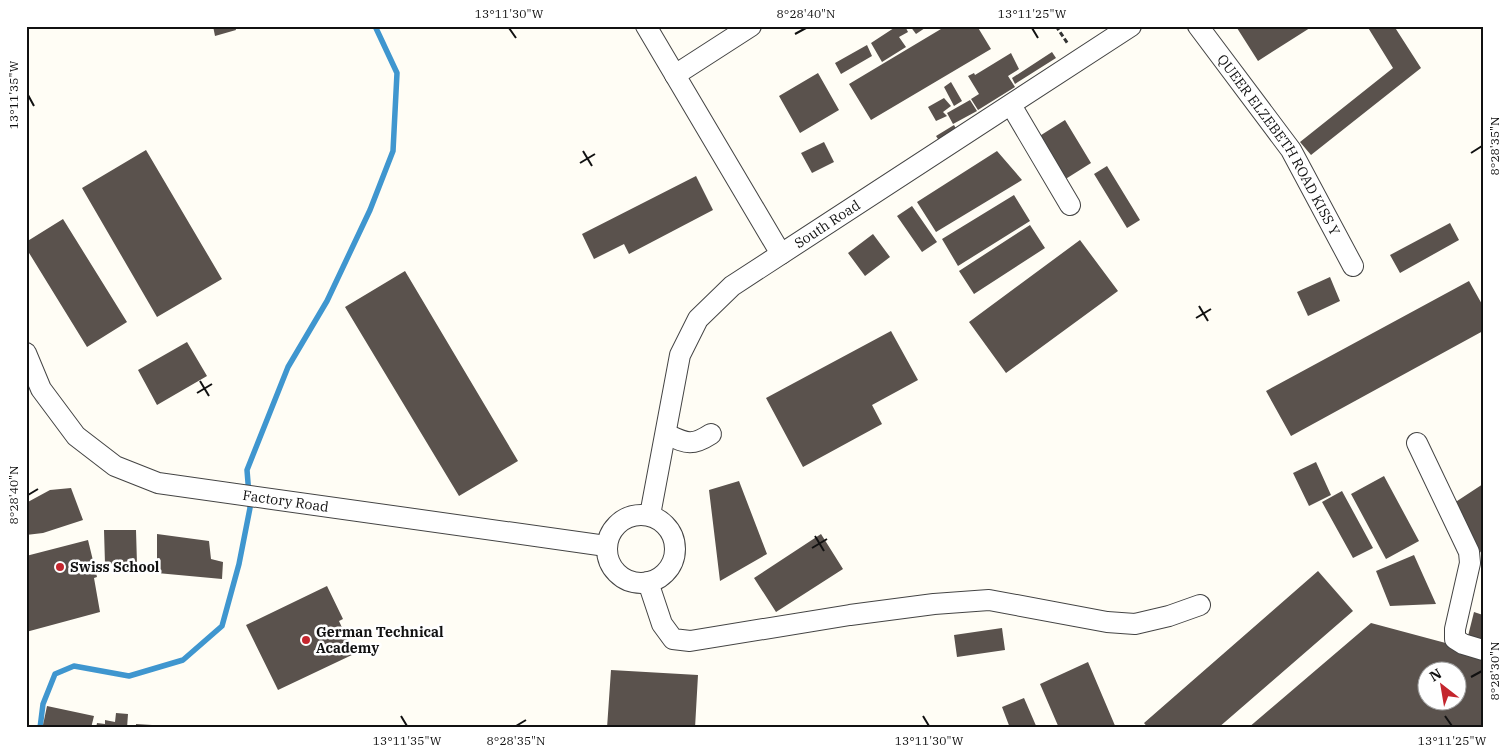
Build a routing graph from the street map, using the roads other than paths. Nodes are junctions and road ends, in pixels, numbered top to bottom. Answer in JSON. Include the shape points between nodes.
{"nodes":[{"id":1,"x":646,"y":26,"type":"edge"},
{"id":2,"x":751,"y":26,"type":"edge"},
{"id":3,"x":1131,"y":26,"type":"edge"},
{"id":4,"x":1198,"y":26,"type":"edge"},
{"id":5,"x":675,"y":75,"type":"junction"},
{"id":6,"x":1011,"y":105,"type":"junction"},
{"id":7,"x":1070,"y":205,"type":"dead end"},
{"id":8,"x":782,"y":254,"type":"junction"},
{"id":9,"x":1354,"y":266,"type":"dead end"},
{"id":10,"x":26,"y":353,"type":"edge"},
{"id":11,"x":666,"y":434,"type":"junction"},
{"id":12,"x":711,"y":434,"type":"dead end"},
{"id":13,"x":1418,"y":443,"type":"dead end"},
{"id":14,"x":650,"y":515,"type":"junction"},
{"id":15,"x":606,"y":546,"type":"junction"},
{"id":16,"x":648,"y":582,"type":"junction"},
{"id":17,"x":1200,"y":605,"type":"dead end"},
{"id":18,"x":1483,"y":650,"type":"edge"}],
"edges":[{"from":1,"to":5,"type":"street"},
{"from":2,"to":5,"type":"street"},
{"from":3,"to":6,"type":"street","name":"South Road"},
{"from":4,"to":9,"type":"street","name":"QUEER ELZEBETH ROAD KISS Y","via":[[1291,150]]},
{"from":5,"to":8,"type":"street"},
{"from":6,"to":7,"type":"street"},
{"from":6,"to":8,"type":"street","name":"South Road"},
{"from":8,"to":11,"type":"street","name":"South Road","via":[[732,286],[698,319],[680,355]]},
{"from":10,"to":15,"type":"street","name":"Factory Road","via":[[41,388],[76,436],[115,466],[158,483]]},
{"from":11,"to":12,"type":"street","via":[[687,443],[699,442]]},
{"from":11,"to":14,"type":"street","name":"South Road"},
{"from":13,"to":18,"type":"street","via":[[1469,552],[1470,563],[1455,639]]},
{"from":14,"to":15,"type":"street","via":[[621,520],[614,527]]},
{"from":14,"to":16,"type":"street","via":[[669,528],[676,550],[667,571]]},
{"from":15,"to":16,"type":"street","via":[[613,570],[629,581]]},
{"from":16,"to":17,"type":"street","via":[[662,624],[672,638],[690,641],[850,614],[989,600],[1107,622],[1135,624]]}]}
